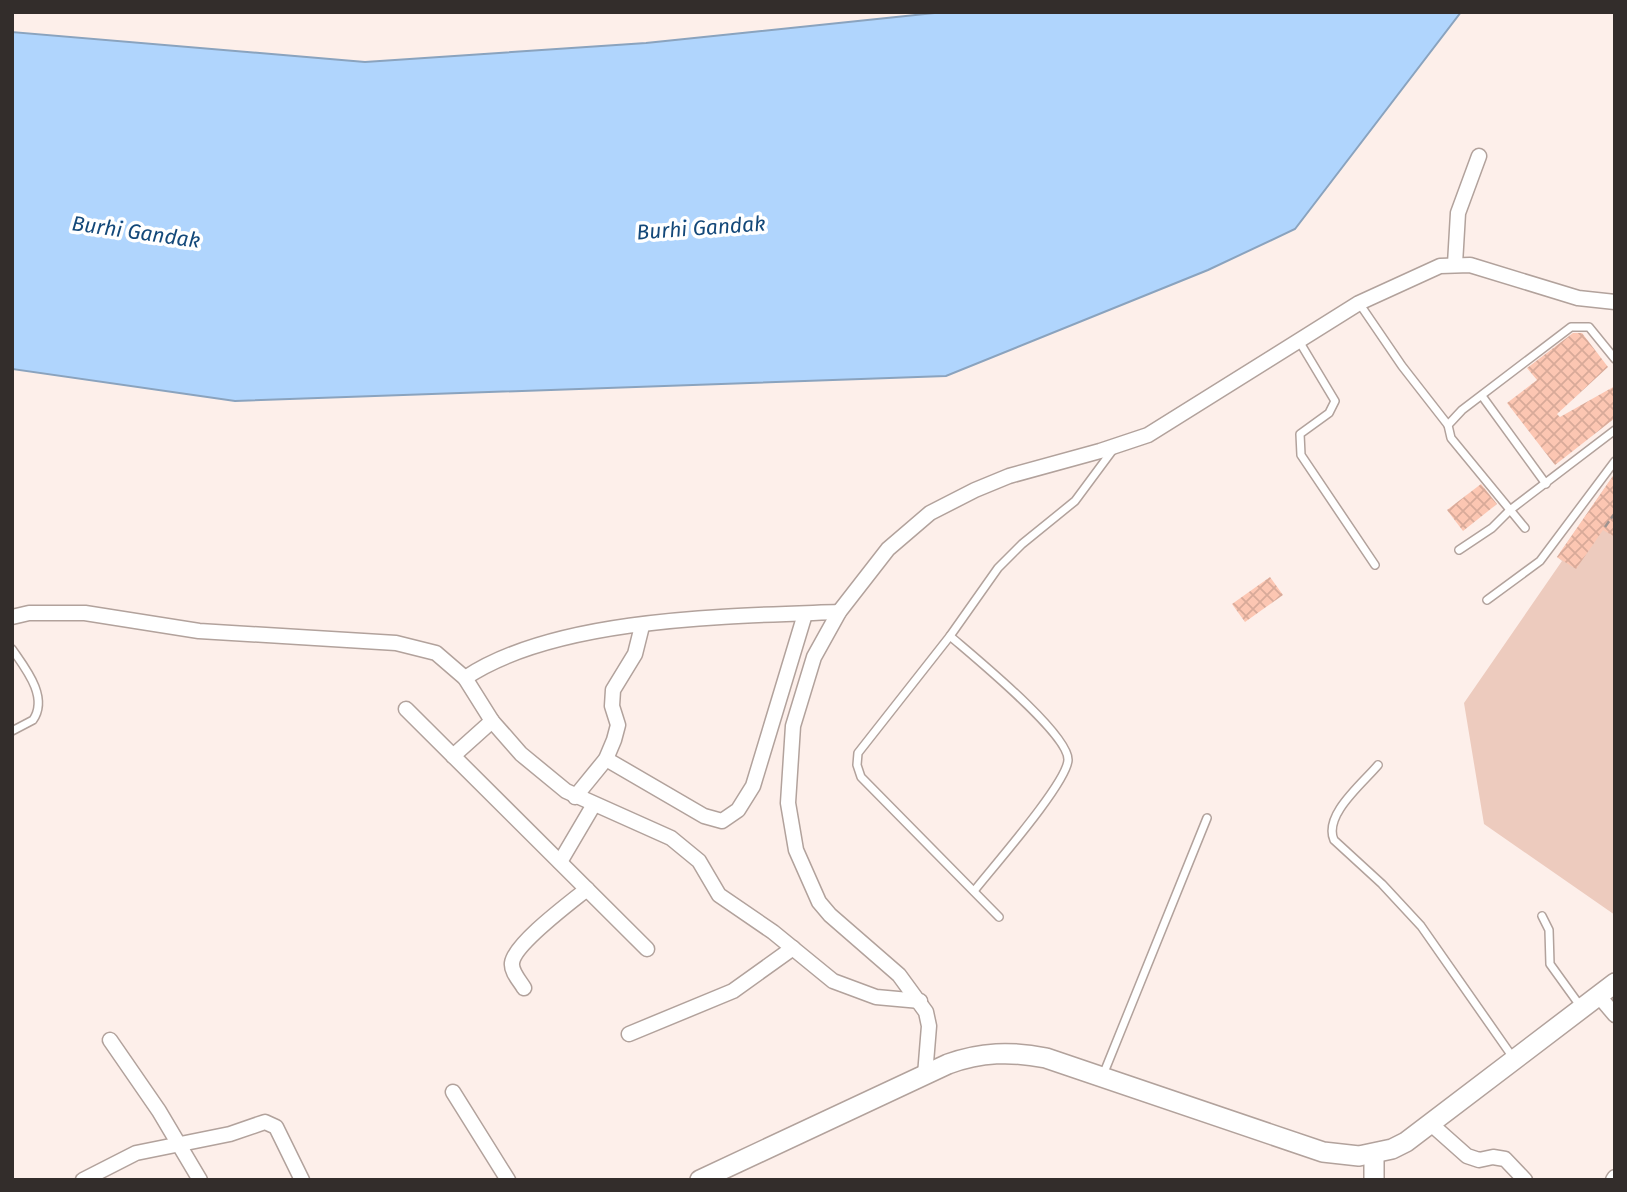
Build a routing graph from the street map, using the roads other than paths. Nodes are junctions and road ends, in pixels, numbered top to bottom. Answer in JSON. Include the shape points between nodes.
{"nodes":[{"id":1,"x":1479,"y":156,"type":"dead end"},
{"id":2,"x":1455,"y":264,"type":"junction"},
{"id":3,"x":1615,"y":302,"type":"edge"},
{"id":4,"x":1359,"y":303,"type":"junction"},
{"id":5,"x":1299,"y":341,"type":"junction"},
{"id":6,"x":1615,"y":359,"type":"edge"},
{"id":7,"x":1482,"y":396,"type":"junction"},
{"id":8,"x":1448,"y":425,"type":"junction"},
{"id":9,"x":1615,"y":430,"type":"edge"},
{"id":10,"x":1115,"y":447,"type":"junction"},
{"id":11,"x":1615,"y":461,"type":"edge"},
{"id":12,"x":1546,"y":484,"type":"junction"},
{"id":13,"x":1510,"y":510,"type":"junction"},
{"id":14,"x":1525,"y":528,"type":"dead end"},
{"id":15,"x":1459,"y":550,"type":"dead end"},
{"id":16,"x":1375,"y":565,"type":"dead end"},
{"id":17,"x":1487,"y":600,"type":"dead end"},
{"id":18,"x":839,"y":612,"type":"junction"},
{"id":19,"x":805,"y":614,"type":"junction"},
{"id":20,"x":12,"y":617,"type":"edge"},
{"id":21,"x":642,"y":626,"type":"junction"},
{"id":22,"x":950,"y":636,"type":"junction"},
{"id":23,"x":12,"y":649,"type":"edge"},
{"id":24,"x":465,"y":678,"type":"junction"},
{"id":25,"x":406,"y":709,"type":"dead end"},
{"id":26,"x":492,"y":721,"type":"junction"},
{"id":27,"x":12,"y":731,"type":"edge"},
{"id":28,"x":453,"y":756,"type":"junction"},
{"id":29,"x":606,"y":759,"type":"junction"},
{"id":30,"x":1378,"y":765,"type":"dead end"},
{"id":31,"x":575,"y":797,"type":"junction"},
{"id":32,"x":593,"y":806,"type":"junction"},
{"id":33,"x":1207,"y":818,"type":"dead end"},
{"id":34,"x":560,"y":862,"type":"junction"},
{"id":35,"x":587,"y":889,"type":"junction"},
{"id":36,"x":974,"y":891,"type":"junction"},
{"id":37,"x":999,"y":916,"type":"dead end"},
{"id":38,"x":1542,"y":916,"type":"dead end"},
{"id":39,"x":793,"y":948,"type":"junction"},
{"id":40,"x":646,"y":949,"type":"dead end"},
{"id":41,"x":1615,"y":983,"type":"edge"},
{"id":42,"x":524,"y":988,"type":"dead end"},
{"id":43,"x":1598,"y":995,"type":"junction"},
{"id":44,"x":920,"y":1002,"type":"junction"},
{"id":45,"x":1581,"y":1008,"type":"junction"},
{"id":46,"x":1615,"y":1014,"type":"edge"},
{"id":47,"x":629,"y":1034,"type":"dead end"},
{"id":48,"x":110,"y":1040,"type":"dead end"},
{"id":49,"x":1514,"y":1060,"type":"junction"},
{"id":50,"x":925,"y":1075,"type":"junction"},
{"id":51,"x":1102,"y":1076,"type":"junction"},
{"id":52,"x":453,"y":1092,"type":"dead end"},
{"id":53,"x":1430,"y":1124,"type":"junction"},
{"id":54,"x":179,"y":1143,"type":"junction"},
{"id":55,"x":1374,"y":1154,"type":"junction"},
{"id":56,"x":83,"y":1180,"type":"edge"},
{"id":57,"x":200,"y":1180,"type":"edge"},
{"id":58,"x":302,"y":1180,"type":"edge"},
{"id":59,"x":508,"y":1180,"type":"edge"},
{"id":60,"x":699,"y":1180,"type":"edge"},
{"id":61,"x":1374,"y":1180,"type":"edge"},
{"id":62,"x":1525,"y":1180,"type":"edge"}],
"edges":[{"from":1,"to":2,"type":"street","via":[[1458,213]]},
{"from":2,"to":3,"type":"street","via":[[1489,269],[1578,298]]},
{"from":2,"to":4,"type":"street","via":[[1408,279]]},
{"from":4,"to":5,"type":"street"},
{"from":4,"to":8,"type":"lane"},
{"from":5,"to":10,"type":"street","via":[[1157,430]]},
{"from":5,"to":16,"type":"lane","via":[[1335,401],[1329,413],[1300,434],[1298,447]]},
{"from":6,"to":7,"type":"lane","via":[[1594,331],[1577,324]]},
{"from":7,"to":8,"type":"lane"},
{"from":7,"to":12,"type":"lane"},
{"from":8,"to":13,"type":"lane","via":[[1451,438]]},
{"from":9,"to":12,"type":"lane"},
{"from":10,"to":18,"type":"street","via":[[1009,476],[930,513],[888,549]]},
{"from":10,"to":22,"type":"lane","via":[[1075,501],[1009,556]]},
{"from":11,"to":17,"type":"lane","via":[[1540,561]]},
{"from":12,"to":13,"type":"lane"},
{"from":13,"to":14,"type":"lane"},
{"from":13,"to":15,"type":"lane"},
{"from":18,"to":19,"type":"street"},
{"from":18,"to":44,"type":"street","via":[[814,657],[793,726],[788,778],[792,833],[818,902],[899,975]]},
{"from":19,"to":21,"type":"street"},
{"from":19,"to":29,"type":"street","via":[[753,786],[730,817],[722,821],[704,816]]},
{"from":20,"to":24,"type":"street","via":[[85,613],[200,631],[396,643],[436,653]]},
{"from":21,"to":24,"type":"street","via":[[520,650]]},
{"from":21,"to":29,"type":"street","via":[[635,654],[613,690],[618,725]]},
{"from":22,"to":36,"type":"lane","via":[[861,748],[857,765],[861,777]]},
{"from":22,"to":36,"type":"lane","via":[[1013,691],[1067,751],[1068,762],[1057,786]]},
{"from":23,"to":27,"type":"lane","via":[[36,689],[38,707],[33,720]]},
{"from":24,"to":26,"type":"street"},
{"from":25,"to":28,"type":"street"},
{"from":26,"to":28,"type":"street"},
{"from":26,"to":31,"type":"street","via":[[544,775]]},
{"from":28,"to":34,"type":"street"},
{"from":29,"to":31,"type":"street"},
{"from":30,"to":49,"type":"lane","via":[[1335,818],[1334,841],[1421,926]]},
{"from":31,"to":32,"type":"street"},
{"from":32,"to":34,"type":"street"},
{"from":32,"to":39,"type":"street","via":[[671,838],[699,861],[719,895]]},
{"from":33,"to":51,"type":"lane"},
{"from":34,"to":35,"type":"street"},
{"from":35,"to":40,"type":"street"},
{"from":35,"to":42,"type":"street","via":[[535,934],[513,960]]},
{"from":36,"to":37,"type":"lane"},
{"from":38,"to":45,"type":"lane","via":[[1549,930],[1550,964]]},
{"from":39,"to":44,"type":"street","via":[[848,989]]},
{"from":39,"to":47,"type":"street","via":[[733,991]]},
{"from":41,"to":43,"type":"street"},
{"from":43,"to":45,"type":"street"},
{"from":43,"to":46,"type":"street"},
{"from":44,"to":50,"type":"street","via":[[929,1026]]},
{"from":45,"to":49,"type":"street"},
{"from":48,"to":54,"type":"street"},
{"from":49,"to":53,"type":"street"},
{"from":50,"to":51,"type":"street","via":[[965,1058],[1006,1053],[1046,1058]]},
{"from":50,"to":60,"type":"street"},
{"from":51,"to":55,"type":"street","via":[[1323,1152]]},
{"from":52,"to":59,"type":"street"},
{"from":53,"to":55,"type":"street","via":[[1392,1149]]},
{"from":53,"to":62,"type":"street","via":[[1467,1156],[1505,1159]]},
{"from":54,"to":56,"type":"street","via":[[136,1153]]},
{"from":54,"to":57,"type":"street"},
{"from":54,"to":58,"type":"street","via":[[271,1123]]},
{"from":55,"to":61,"type":"street"}]}
